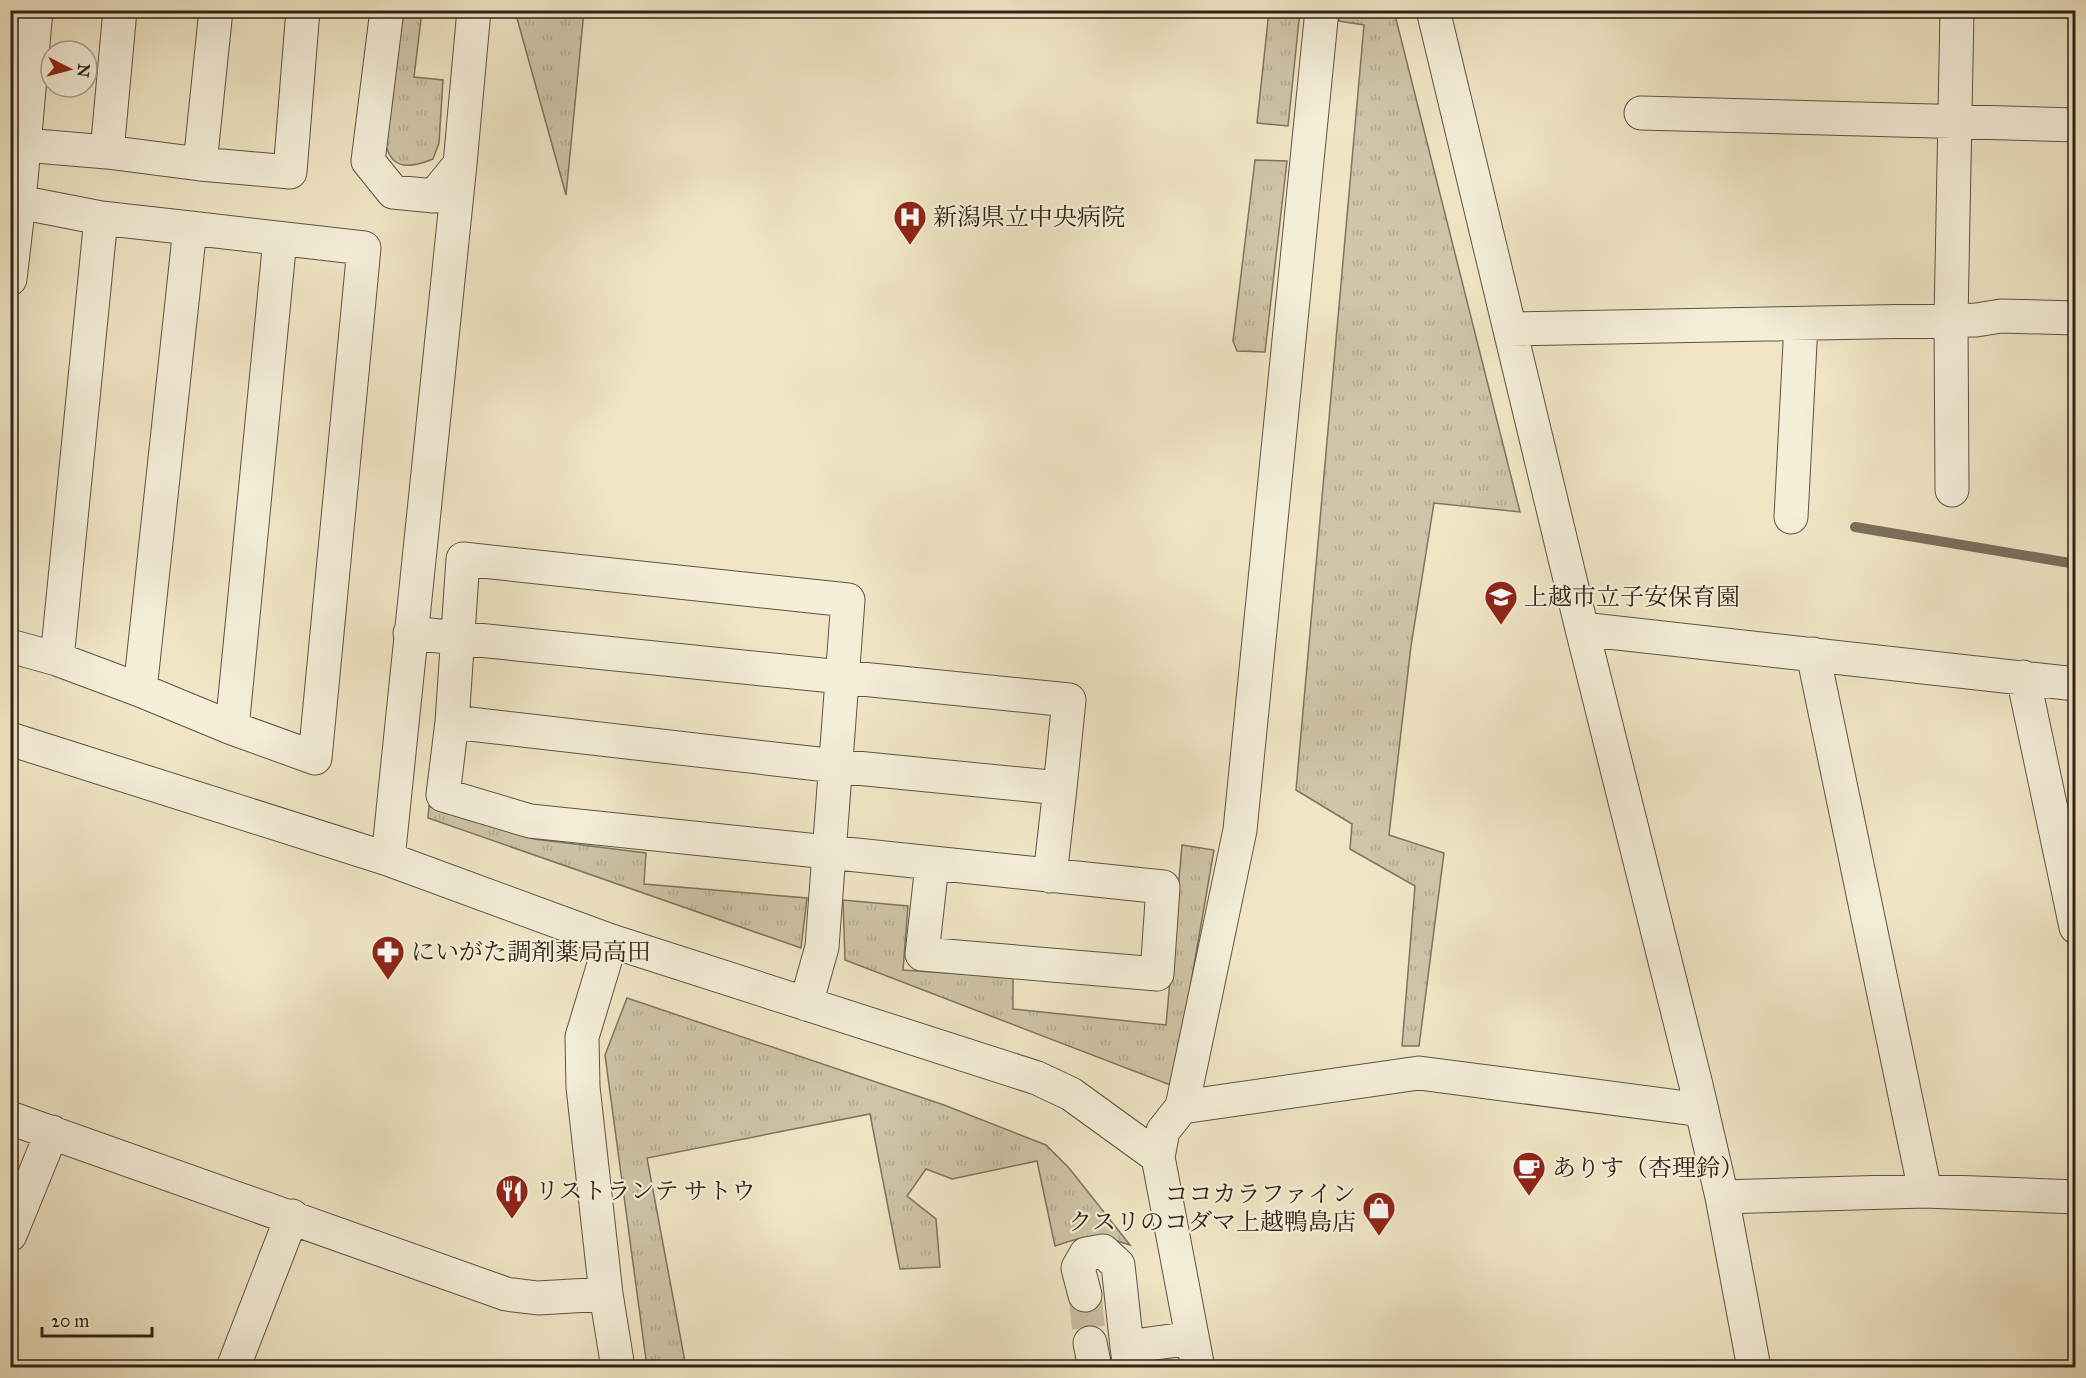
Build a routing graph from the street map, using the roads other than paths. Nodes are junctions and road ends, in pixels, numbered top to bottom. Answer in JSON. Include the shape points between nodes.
{"nodes":[{"id":1,"x":36,"y":10,"type":"edge"},
{"id":2,"x":120,"y":10,"type":"edge"},
{"id":3,"x":216,"y":10,"type":"edge"},
{"id":4,"x":303,"y":10,"type":"edge"},
{"id":5,"x":387,"y":10,"type":"edge"},
{"id":6,"x":474,"y":10,"type":"edge"},
{"id":7,"x":1322,"y":10,"type":"edge"},
{"id":8,"x":1433,"y":10,"type":"edge"},
{"id":9,"x":1957,"y":10,"type":"edge"},
{"id":10,"x":1641,"y":113,"type":"dead end"},
{"id":11,"x":1955,"y":120,"type":"junction"},
{"id":12,"x":2076,"y":124,"type":"edge"},
{"id":13,"x":24,"y":145,"type":"junction"},
{"id":14,"x":107,"y":153,"type":"junction"},
{"id":15,"x":200,"y":164,"type":"junction"},
{"id":16,"x":460,"y":164,"type":"junction"},
{"id":17,"x":15,"y":202,"type":"edge"},
{"id":18,"x":101,"y":218,"type":"junction"},
{"id":19,"x":189,"y":228,"type":"junction"},
{"id":20,"x":280,"y":239,"type":"junction"},
{"id":21,"x":10,"y":279,"type":"edge"},
{"id":22,"x":2076,"y":318,"type":"edge"},
{"id":23,"x":1951,"y":320,"type":"junction"},
{"id":24,"x":1801,"y":324,"type":"junction"},
{"id":25,"x":1510,"y":329,"type":"junction"},
{"id":26,"x":1952,"y":490,"type":"dead end"},
{"id":27,"x":1791,"y":518,"type":"dead end"},
{"id":28,"x":1582,"y":629,"type":"junction"},
{"id":29,"x":410,"y":633,"type":"junction"},
{"id":30,"x":458,"y":638,"type":"junction"},
{"id":31,"x":10,"y":646,"type":"edge"},
{"id":32,"x":1812,"y":654,"type":"junction"},
{"id":33,"x":57,"y":659,"type":"junction"},
{"id":34,"x":2023,"y":677,"type":"junction"},
{"id":35,"x":843,"y":678,"type":"junction"},
{"id":36,"x":2076,"y":684,"type":"edge"},
{"id":37,"x":140,"y":690,"type":"junction"},
{"id":38,"x":452,"y":722,"type":"junction"},
{"id":39,"x":232,"y":728,"type":"junction"},
{"id":40,"x":10,"y":739,"type":"edge"},
{"id":41,"x":836,"y":766,"type":"junction"},
{"id":42,"x":1060,"y":788,"type":"junction"},
{"id":43,"x":829,"y":854,"type":"junction"},
{"id":44,"x":388,"y":859,"type":"junction"},
{"id":45,"x":932,"y":865,"type":"junction"},
{"id":46,"x":1050,"y":876,"type":"junction"},
{"id":47,"x":2076,"y":927,"type":"edge"},
{"id":48,"x":611,"y":941,"type":"junction"},
{"id":49,"x":806,"y":1004,"type":"junction"},
{"id":50,"x":1182,"y":1107,"type":"junction"},
{"id":51,"x":1702,"y":1110,"type":"junction"},
{"id":52,"x":10,"y":1118,"type":"edge"},
{"id":53,"x":52,"y":1132,"type":"junction"},
{"id":54,"x":1158,"y":1157,"type":"junction"},
{"id":55,"x":1925,"y":1191,"type":"junction"},
{"id":56,"x":1722,"y":1197,"type":"junction"},
{"id":57,"x":2076,"y":1197,"type":"edge"},
{"id":58,"x":292,"y":1216,"type":"junction"},
{"id":59,"x":10,"y":1235,"type":"edge"},
{"id":60,"x":606,"y":1293,"type":"junction"},
{"id":61,"x":1084,"y":1295,"type":"tunnel mouth"},
{"id":62,"x":1195,"y":1353,"type":"edge"},
{"id":63,"x":1128,"y":1357,"type":"edge"},
{"id":64,"x":233,"y":1368,"type":"edge"},
{"id":65,"x":618,"y":1368,"type":"edge"},
{"id":66,"x":1754,"y":1368,"type":"edge"}],
"edges":[{"from":1,"to":13,"type":"street"},
{"from":2,"to":14,"type":"street"},
{"from":3,"to":15,"type":"street"},
{"from":4,"to":15,"type":"street","via":[[290,172]]},
{"from":5,"to":16,"type":"street","via":[[368,161],[393,192],[434,196]]},
{"from":6,"to":16,"type":"street"},
{"from":7,"to":50,"type":"street","via":[[1240,830]]},
{"from":8,"to":25,"type":"street"},
{"from":9,"to":11,"type":"street"},
{"from":10,"to":11,"type":"street"},
{"from":11,"to":12,"type":"street"},
{"from":11,"to":23,"type":"street"},
{"from":13,"to":14,"type":"street"},
{"from":13,"to":17,"type":"street"},
{"from":14,"to":15,"type":"street"},
{"from":16,"to":29,"type":"street"},
{"from":17,"to":18,"type":"street"},
{"from":17,"to":21,"type":"street"},
{"from":18,"to":19,"type":"street"},
{"from":18,"to":33,"type":"street"},
{"from":19,"to":20,"type":"street"},
{"from":19,"to":37,"type":"street"},
{"from":20,"to":39,"type":"street"},
{"from":20,"to":39,"type":"street","via":[[364,248],[315,758]]},
{"from":22,"to":23,"type":"street","via":[[2001,316]]},
{"from":23,"to":24,"type":"street"},
{"from":23,"to":26,"type":"street"},
{"from":24,"to":25,"type":"street"},
{"from":24,"to":27,"type":"street"},
{"from":25,"to":28,"type":"street"},
{"from":28,"to":32,"type":"street"},
{"from":28,"to":51,"type":"street"},
{"from":29,"to":30,"type":"street"},
{"from":29,"to":44,"type":"street"},
{"from":30,"to":35,"type":"street"},
{"from":30,"to":35,"type":"street","via":[[463,560],[848,600]]},
{"from":30,"to":38,"type":"street"},
{"from":31,"to":33,"type":"street"},
{"from":32,"to":34,"type":"street"},
{"from":32,"to":55,"type":"street"},
{"from":33,"to":37,"type":"street"},
{"from":34,"to":36,"type":"street"},
{"from":34,"to":47,"type":"street"},
{"from":35,"to":41,"type":"street"},
{"from":35,"to":42,"type":"street","via":[[1069,700]]},
{"from":37,"to":39,"type":"street"},
{"from":38,"to":41,"type":"street"},
{"from":38,"to":43,"type":"street","via":[[443,795],[530,821]]},
{"from":40,"to":44,"type":"street"},
{"from":41,"to":42,"type":"street"},
{"from":41,"to":43,"type":"street"},
{"from":42,"to":46,"type":"street"},
{"from":43,"to":45,"type":"street"},
{"from":43,"to":49,"type":"street","via":[[822,947]]},
{"from":44,"to":48,"type":"street"},
{"from":45,"to":46,"type":"street"},
{"from":45,"to":46,"type":"street","via":[[922,954],[1157,975],[1163,886]]},
{"from":48,"to":49,"type":"street"},
{"from":48,"to":60,"type":"street","via":[[582,1037],[583,1087]]},
{"from":49,"to":54,"type":"street","via":[[1037,1078],[1105,1116]]},
{"from":50,"to":51,"type":"street","via":[[1419,1073]]},
{"from":50,"to":54,"type":"street","via":[[1163,1131]]},
{"from":51,"to":56,"type":"street"},
{"from":52,"to":53,"type":"street"},
{"from":53,"to":58,"type":"street"},
{"from":53,"to":59,"type":"street"},
{"from":54,"to":62,"type":"street"},
{"from":55,"to":56,"type":"street"},
{"from":55,"to":57,"type":"street"},
{"from":56,"to":66,"type":"street"},
{"from":58,"to":60,"type":"street","via":[[506,1294],[538,1298]]},
{"from":58,"to":64,"type":"street"},
{"from":60,"to":65,"type":"street"},
{"from":61,"to":63,"type":"street","via":[[1078,1268],[1086,1254],[1102,1251],[1118,1265]]},
{"from":62,"to":63,"type":"street"}]}
